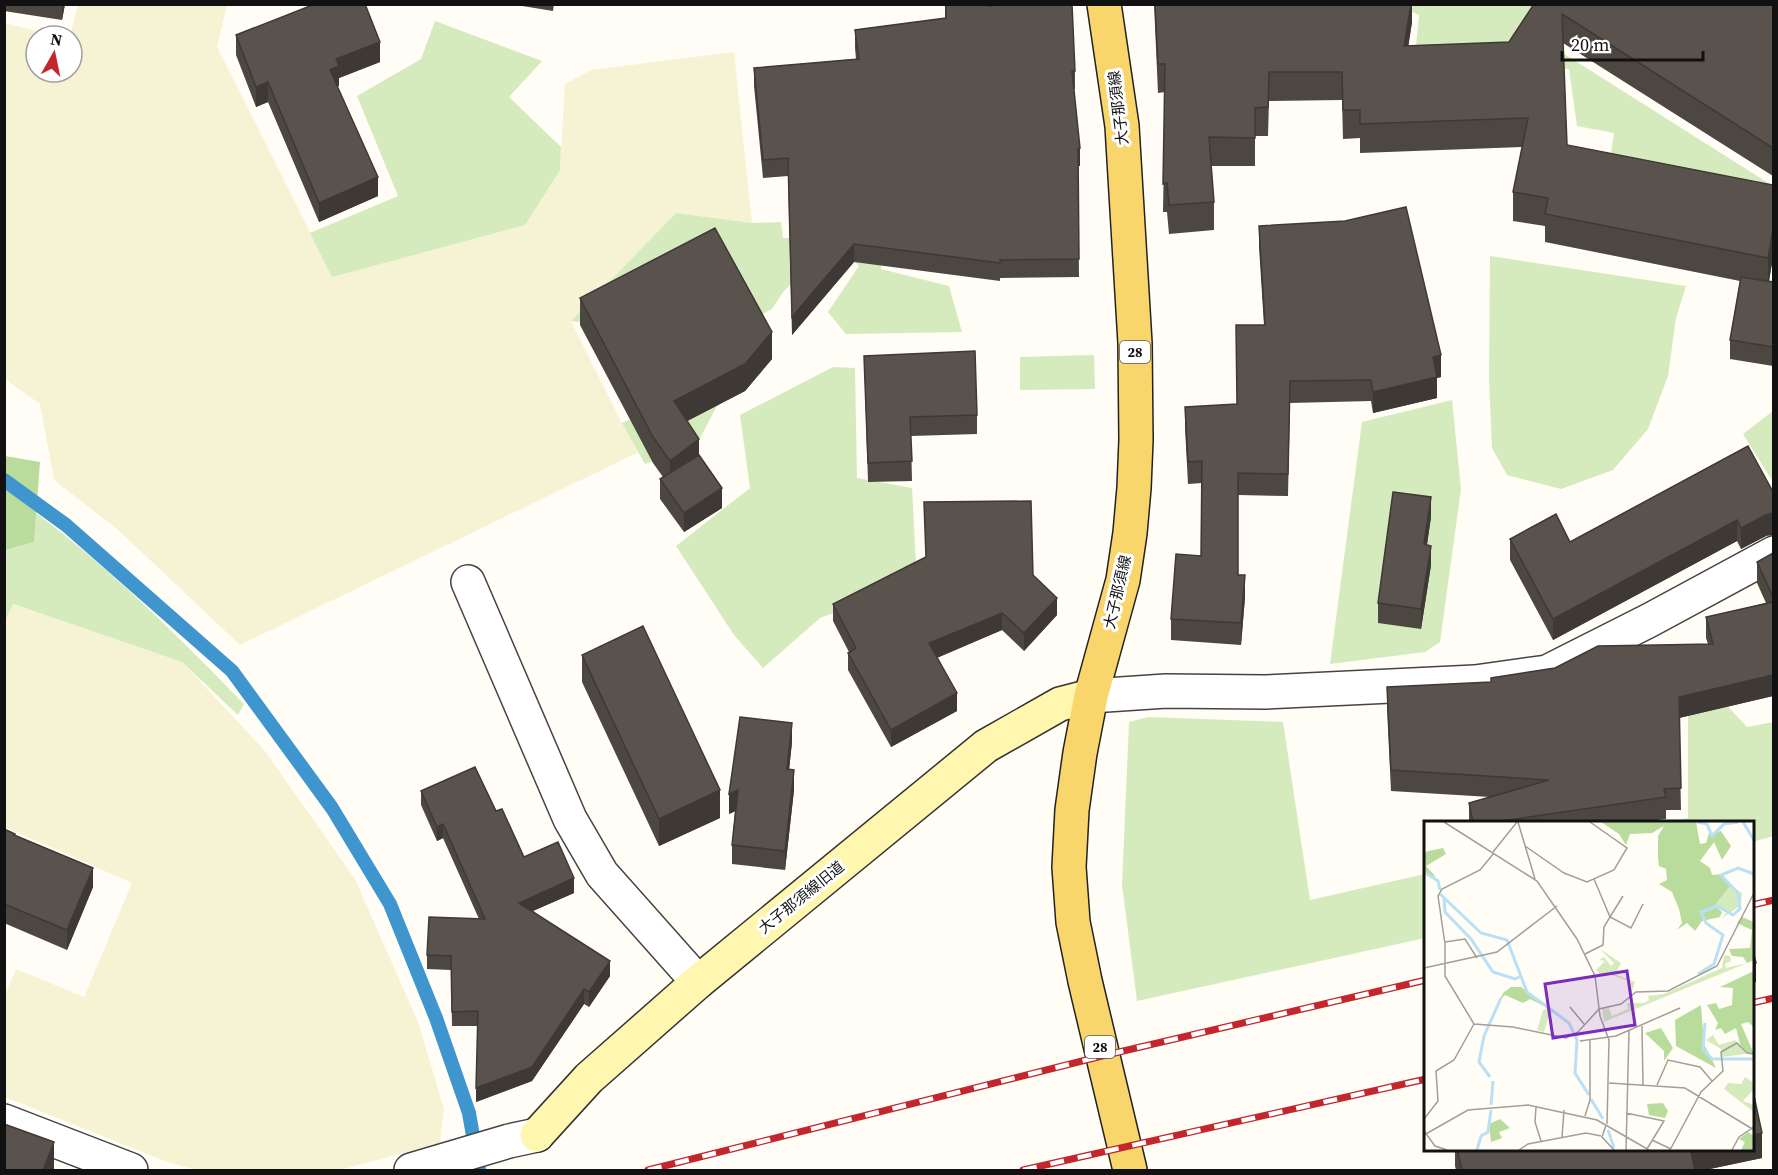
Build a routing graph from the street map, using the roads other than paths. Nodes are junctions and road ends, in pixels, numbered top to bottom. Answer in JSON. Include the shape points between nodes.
{"nodes":[{"id":1,"x":1104,"y":4,"type":"edge"},
{"id":2,"x":1773,"y":553,"type":"edge"},
{"id":3,"x":468,"y":582,"type":"dead end"},
{"id":4,"x":1091,"y":696,"type":"junction"},
{"id":5,"x":698,"y":982,"type":"junction"},
{"id":6,"x":4,"y":1121,"type":"edge"},
{"id":7,"x":131,"y":1170,"type":"edge"},
{"id":8,"x":411,"y":1170,"type":"edge"},
{"id":9,"x":1130,"y":1170,"type":"edge"}],
"edges":[{"from":1,"to":4,"type":"main road","name":"大子那須線","number":"28","via":[[1122,126],[1135,343],[1136,440],[1123,580]]},
{"from":2,"to":4,"type":"street","via":[[1547,672],[1475,682]]},
{"from":3,"to":5,"type":"street","via":[[575,828],[602,874]]},
{"from":4,"to":5,"type":"street","name":"大子那須線旧道","via":[[1060,704],[986,746]]},
{"from":4,"to":9,"type":"main road","name":"大子那須線","number":"28","via":[[1072,810],[1069,867],[1073,922]]},
{"from":5,"to":8,"type":"street","name":"大子那須線旧道","via":[[523,1138]]},
{"from":6,"to":7,"type":"street"}]}
